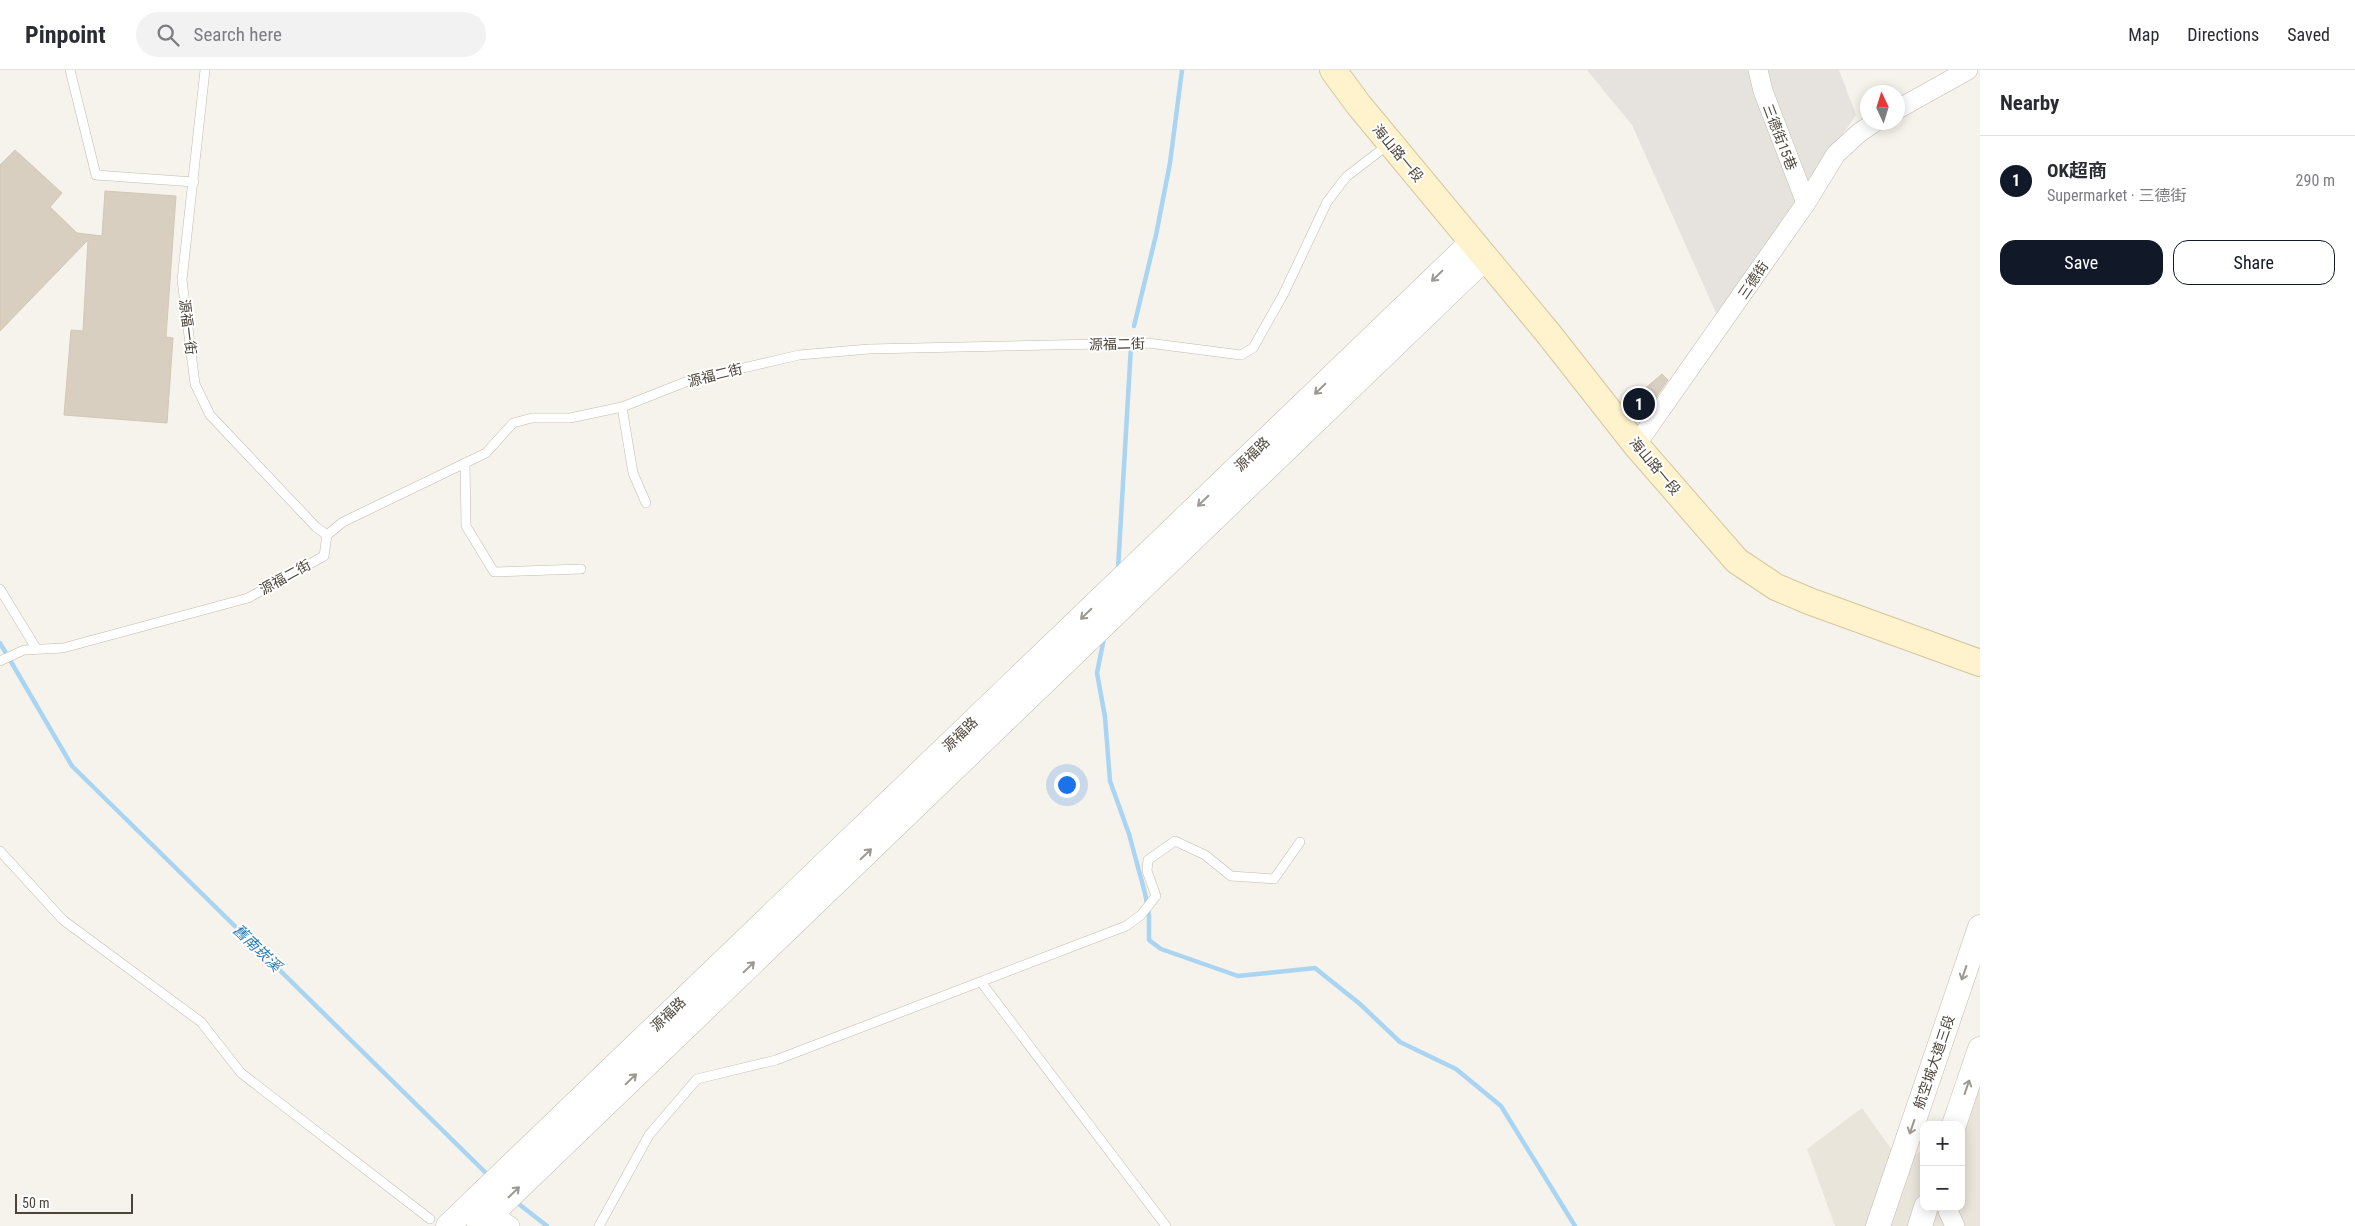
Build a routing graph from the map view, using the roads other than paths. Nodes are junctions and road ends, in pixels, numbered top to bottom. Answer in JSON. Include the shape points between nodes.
{"nodes":[{"id":1,"x":70,"y":70,"type":"edge"},
{"id":2,"x":205,"y":70,"type":"edge"},
{"id":3,"x":1333,"y":70,"type":"edge"},
{"id":4,"x":1758,"y":70,"type":"edge"},
{"id":5,"x":1968,"y":70,"type":"edge"},
{"id":6,"x":1905,"y":105,"type":"edge"},
{"id":7,"x":1862,"y":130,"type":"edge"},
{"id":8,"x":1390,"y":143,"type":"junction"},
{"id":9,"x":194,"y":182,"type":"junction"},
{"id":10,"x":1806,"y":203,"type":"junction"},
{"id":11,"x":1479,"y":250,"type":"junction"},
{"id":12,"x":622,"y":407,"type":"junction"},
{"id":13,"x":1636,"y":445,"type":"junction"},
{"id":14,"x":465,"y":463,"type":"junction"},
{"id":15,"x":646,"y":503,"type":"dead end"},
{"id":16,"x":327,"y":534,"type":"junction"},
{"id":17,"x":581,"y":569,"type":"dead end"},
{"id":18,"x":0,"y":589,"type":"edge"},
{"id":19,"x":36,"y":648,"type":"junction"},
{"id":20,"x":0,"y":661,"type":"edge"},
{"id":21,"x":1980,"y":663,"type":"edge"},
{"id":22,"x":1300,"y":842,"type":"dead end"},
{"id":23,"x":0,"y":851,"type":"edge"},
{"id":24,"x":1980,"y":927,"type":"edge"},
{"id":25,"x":981,"y":982,"type":"junction"},
{"id":26,"x":1980,"y":1049,"type":"edge"},
{"id":27,"x":1955,"y":1121,"type":"edge"},
{"id":28,"x":1943,"y":1215,"type":"edge"},
{"id":29,"x":488,"y":1217,"type":"edge"},
{"id":30,"x":439,"y":1222,"type":"edge"},
{"id":31,"x":599,"y":1226,"type":"edge"},
{"id":32,"x":1166,"y":1226,"type":"edge"},
{"id":33,"x":1878,"y":1226,"type":"edge"},
{"id":34,"x":1920,"y":1226,"type":"edge"}],
"edges":[{"from":1,"to":9,"type":"lane","via":[[96,175]]},
{"from":2,"to":9,"type":"lane","name":"源福一街"},
{"from":3,"to":8,"type":"main road","name":"海山路一段"},
{"from":4,"to":10,"type":"street","name":"三德街15巷"},
{"from":5,"to":6,"type":"street"},
{"from":7,"to":10,"type":"street","name":"三德街","via":[[1836,154]]},
{"from":8,"to":11,"type":"main road","name":"海山路一段"},
{"from":8,"to":12,"type":"lane","name":"源福二街","via":[[1346,178],[1327,202],[1283,295],[1253,348],[1241,355],[1148,342],[869,349],[798,355],[688,381]]},
{"from":9,"to":16,"type":"lane","name":"源福一街","via":[[182,280],[195,384],[210,415],[316,527]]},
{"from":10,"to":13,"type":"street","name":"三德街"},
{"from":11,"to":13,"type":"main road","name":"海山路一段"},
{"from":11,"to":29,"type":"street","name":"源福路"},
{"from":12,"to":14,"type":"lane","name":"源福二街","via":[[570,418],[532,418],[513,423],[486,453]]},
{"from":12,"to":15,"type":"lane","via":[[633,473]]},
{"from":13,"to":21,"type":"main road","name":"海山路一段","via":[[1737,561],[1776,587]]},
{"from":14,"to":16,"type":"lane","name":"源福二街","via":[[343,522]]},
{"from":14,"to":17,"type":"lane","via":[[466,526],[494,572]]},
{"from":16,"to":19,"type":"lane","name":"源福二街","via":[[324,556],[248,598],[63,648]]},
{"from":18,"to":19,"type":"lane"},
{"from":19,"to":20,"type":"lane","name":"源福二街"},
{"from":22,"to":25,"type":"lane","via":[[1274,879],[1231,876],[1205,855],[1175,842],[1148,860],[1147,870],[1154,885],[1155,898],[1142,915],[1126,926]]},
{"from":23,"to":30,"type":"lane","via":[[63,920],[201,1022],[241,1073]]},
{"from":24,"to":33,"type":"street","name":"航空城大道三段","one_way":true},
{"from":25,"to":31,"type":"lane","via":[[776,1060],[697,1079],[649,1135]]},
{"from":25,"to":32,"type":"lane"},
{"from":27,"to":26,"type":"street","one_way":true},
{"from":28,"to":34,"type":"street"},
{"from":29,"to":30,"type":"street","name":"源福路"}]}
